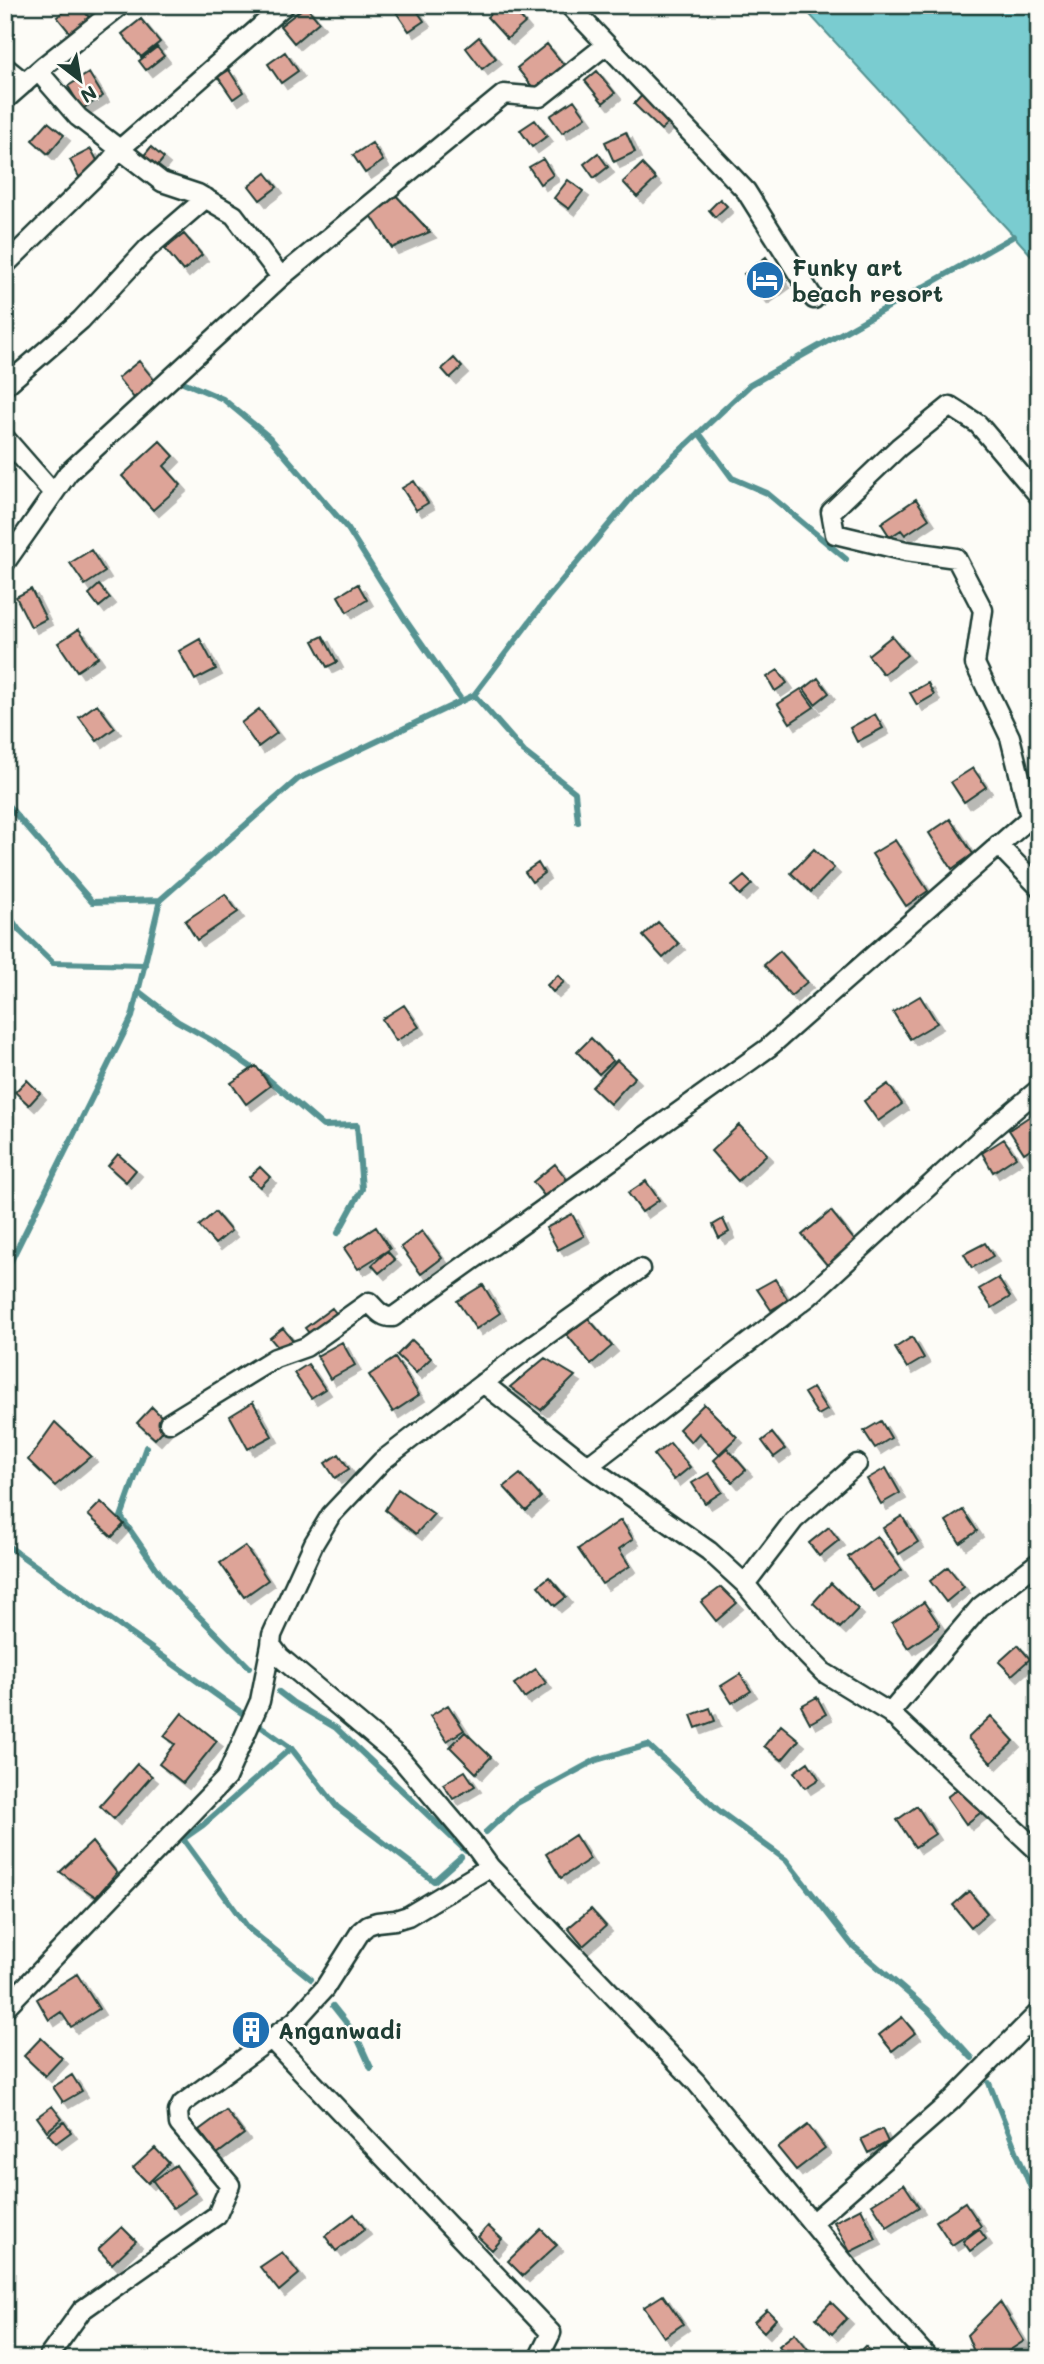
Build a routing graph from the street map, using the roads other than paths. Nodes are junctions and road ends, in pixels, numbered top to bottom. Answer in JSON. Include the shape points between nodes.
{"nodes":[{"id":1,"x":121,"y":5,"type":"edge"},
{"id":2,"x":285,"y":5,"type":"edge"},
{"id":3,"x":569,"y":5,"type":"edge"},
{"id":4,"x":606,"y":45,"type":"junction"},
{"id":5,"x":5,"y":67,"type":"edge"},
{"id":6,"x":31,"y":77,"type":"junction"},
{"id":7,"x":5,"y":100,"type":"edge"},
{"id":8,"x":120,"y":149,"type":"junction"},
{"id":9,"x":206,"y":198,"type":"junction"},
{"id":10,"x":5,"y":265,"type":"edge"},
{"id":11,"x":281,"y":277,"type":"junction"},
{"id":12,"x":814,"y":299,"type":"dead end"},
{"id":13,"x":5,"y":386,"type":"edge"},
{"id":14,"x":5,"y":438,"type":"edge"},
{"id":15,"x":52,"y":493,"type":"junction"},
{"id":16,"x":1039,"y":496,"type":"edge"},
{"id":17,"x":5,"y":564,"type":"edge"},
{"id":18,"x":1035,"y":814,"type":"edge"},
{"id":19,"x":998,"y":845,"type":"junction"},
{"id":20,"x":1039,"y":887,"type":"edge"},
{"id":21,"x":1039,"y":1089,"type":"edge"},
{"id":22,"x":640,"y":1269,"type":"dead end"},
{"id":23,"x":483,"y":1383,"type":"junction"},
{"id":24,"x":170,"y":1423,"type":"dead end"},
{"id":25,"x":857,"y":1464,"type":"dead end"},
{"id":26,"x":588,"y":1466,"type":"junction"},
{"id":27,"x":1039,"y":1562,"type":"edge"},
{"id":28,"x":745,"y":1584,"type":"junction"},
{"id":29,"x":271,"y":1645,"type":"junction"},
{"id":30,"x":890,"y":1713,"type":"junction"},
{"id":31,"x":1039,"y":1852,"type":"edge"},
{"id":32,"x":490,"y":1867,"type":"junction"},
{"id":33,"x":5,"y":2008,"type":"edge"},
{"id":34,"x":1039,"y":2012,"type":"edge"},
{"id":35,"x":271,"y":2039,"type":"junction"},
{"id":36,"x":812,"y":2223,"type":"junction"},
{"id":37,"x":50,"y":2359,"type":"edge"},
{"id":38,"x":538,"y":2359,"type":"edge"},
{"id":39,"x":929,"y":2359,"type":"edge"}],
"edges":[{"from":1,"to":6,"type":"street"},
{"from":2,"to":8,"type":"street"},
{"from":3,"to":4,"type":"street"},
{"from":4,"to":11,"type":"street","via":[[540,97],[504,94]]},
{"from":4,"to":12,"type":"street","via":[[746,191]]},
{"from":5,"to":6,"type":"street"},
{"from":6,"to":7,"type":"street"},
{"from":6,"to":8,"type":"street"},
{"from":8,"to":9,"type":"street","via":[[162,182]]},
{"from":8,"to":10,"type":"street"},
{"from":9,"to":11,"type":"street","via":[[234,215]]},
{"from":9,"to":13,"type":"street","via":[[148,248],[81,320]]},
{"from":11,"to":15,"type":"street","via":[[68,473]]},
{"from":14,"to":15,"type":"street"},
{"from":15,"to":17,"type":"street"},
{"from":16,"to":18,"type":"street","via":[[978,424],[950,406],[831,512],[835,534],[956,558],[982,610],[975,664],[1010,737]]},
{"from":18,"to":19,"type":"street"},
{"from":19,"to":20,"type":"street"},
{"from":19,"to":24,"type":"street","via":[[768,1048],[393,1317],[369,1302],[306,1347],[275,1358]]},
{"from":21,"to":26,"type":"street","via":[[808,1297]]},
{"from":22,"to":23,"type":"street"},
{"from":23,"to":26,"type":"street"},
{"from":23,"to":29,"type":"street","via":[[382,1461],[331,1515],[314,1543]]},
{"from":25,"to":28,"type":"street","via":[[794,1520]]},
{"from":26,"to":28,"type":"street","via":[[692,1538]]},
{"from":27,"to":30,"type":"street","via":[[980,1606]]},
{"from":28,"to":30,"type":"street","via":[[823,1672]]},
{"from":29,"to":32,"type":"street","via":[[400,1758]]},
{"from":29,"to":33,"type":"street","via":[[260,1701],[226,1777]]},
{"from":30,"to":31,"type":"street"},
{"from":32,"to":35,"type":"street","via":[[408,1916],[368,1925],[314,2003]]},
{"from":32,"to":36,"type":"street","via":[[696,2082]]},
{"from":34,"to":36,"type":"street","via":[[953,2100]]},
{"from":35,"to":37,"type":"street","via":[[177,2112],[178,2124],[230,2185],[217,2215],[82,2310]]},
{"from":35,"to":38,"type":"street","via":[[551,2333]]},
{"from":36,"to":39,"type":"street"}]}
